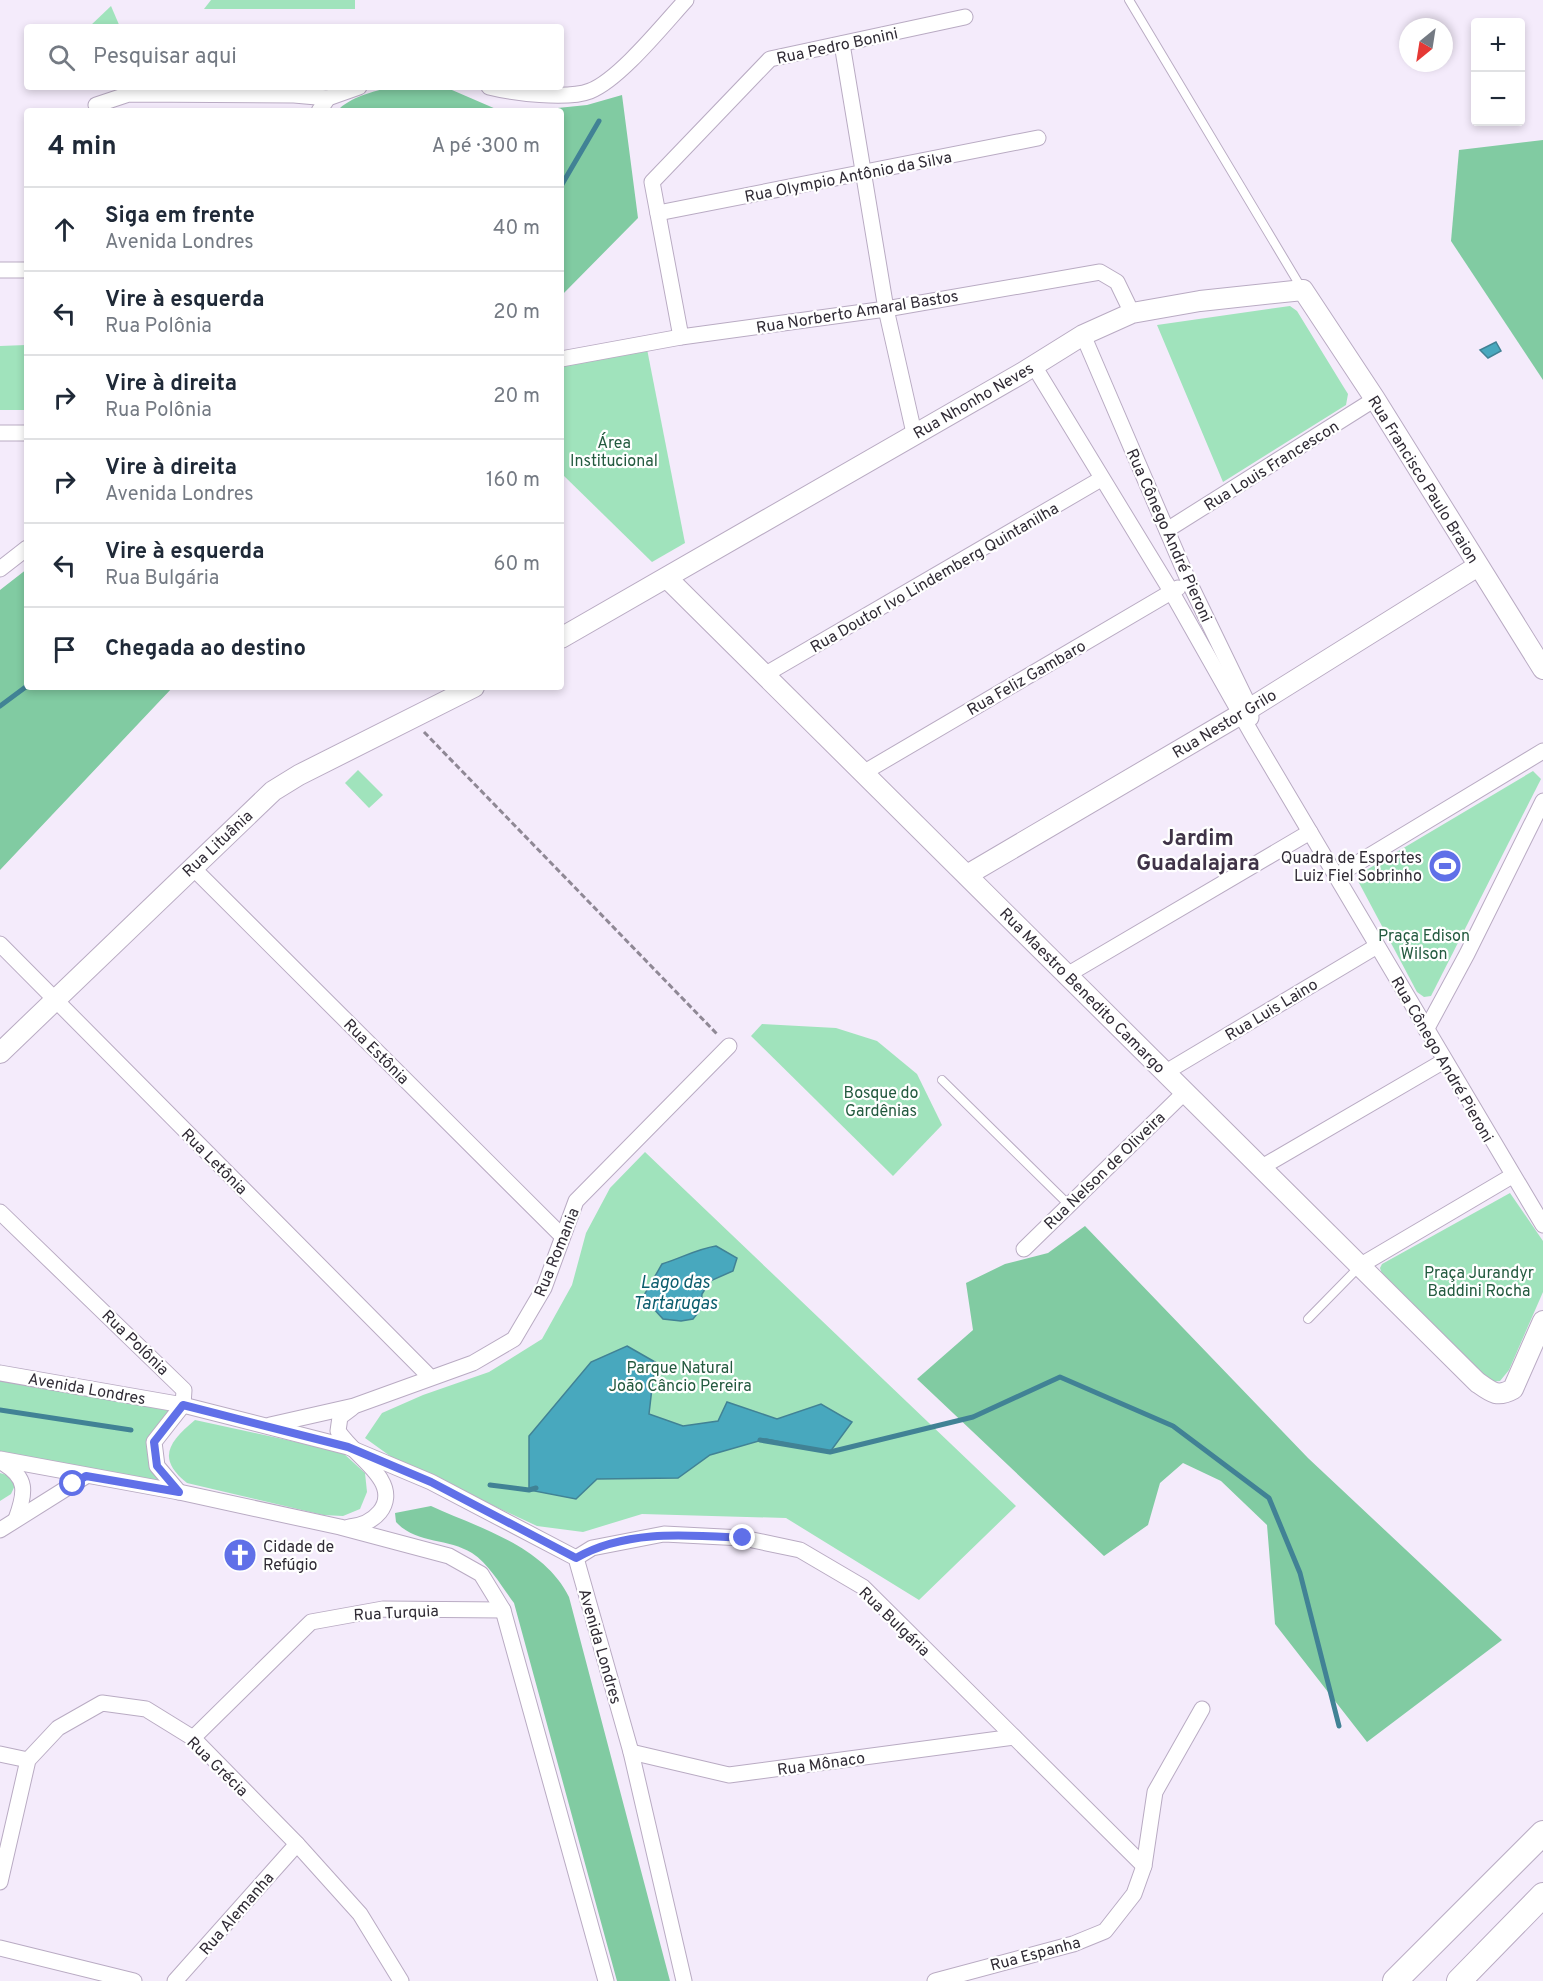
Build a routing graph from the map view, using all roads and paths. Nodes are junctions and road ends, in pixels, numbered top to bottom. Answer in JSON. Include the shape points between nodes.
{"nodes":[{"id":1,"x":686,"y":0,"type":"edge"},
{"id":2,"x":1129,"y":0,"type":"edge"},
{"id":3,"x":965,"y":17,"type":"dead end"},
{"id":4,"x":842,"y":44,"type":"junction"},
{"id":5,"x":351,"y":90,"type":"edge"},
{"id":6,"x":505,"y":90,"type":"edge"},
{"id":7,"x":328,"y":98,"type":"junction"},
{"id":8,"x":96,"y":105,"type":"dead end"},
{"id":9,"x":321,"y":108,"type":"edge"},
{"id":10,"x":1038,"y":138,"type":"dead end"},
{"id":11,"x":862,"y":174,"type":"junction"},
{"id":12,"x":658,"y":213,"type":"junction"},
{"id":13,"x":0,"y":270,"type":"edge"},
{"id":14,"x":24,"y":270,"type":"edge"},
{"id":15,"x":1303,"y":291,"type":"junction"},
{"id":16,"x":886,"y":309,"type":"junction"},
{"id":17,"x":1132,"y":313,"type":"junction"},
{"id":18,"x":1083,"y":335,"type":"junction"},
{"id":19,"x":681,"y":337,"type":"junction"},
{"id":20,"x":564,"y":358,"type":"edge"},
{"id":21,"x":1034,"y":366,"type":"junction"},
{"id":22,"x":1375,"y":399,"type":"junction"},
{"id":23,"x":0,"y":433,"type":"edge"},
{"id":24,"x":24,"y":433,"type":"edge"},
{"id":25,"x":914,"y":433,"type":"junction"},
{"id":26,"x":1101,"y":479,"type":"junction"},
{"id":27,"x":1167,"y":530,"type":"junction"},
{"id":28,"x":24,"y":550,"type":"edge"},
{"id":29,"x":1478,"y":566,"type":"junction"},
{"id":30,"x":0,"y":569,"type":"edge"},
{"id":31,"x":667,"y":578,"type":"junction"},
{"id":32,"x":1189,"y":582,"type":"junction"},
{"id":33,"x":1171,"y":591,"type":"junction"},
{"id":34,"x":564,"y":636,"type":"edge"},
{"id":35,"x":1543,"y":669,"type":"edge"},
{"id":36,"x":766,"y":674,"type":"junction"},
{"id":37,"x":468,"y":690,"type":"edge"},
{"id":38,"x":1246,"y":711,"type":"junction"},
{"id":39,"x":412,"y":720,"type":"junction"},
{"id":40,"x":1543,"y":751,"type":"edge"},
{"id":41,"x":863,"y":773,"type":"junction"},
{"id":42,"x":1543,"y":801,"type":"edge"},
{"id":43,"x":1310,"y":832,"type":"junction"},
{"id":44,"x":192,"y":867,"type":"junction"},
{"id":45,"x":967,"y":875,"type":"junction"},
{"id":46,"x":1336,"y":876,"type":"junction"},
{"id":47,"x":0,"y":944,"type":"edge"},
{"id":48,"x":1377,"y":946,"type":"junction"},
{"id":49,"x":1067,"y":975,"type":"junction"},
{"id":50,"x":55,"y":1000,"type":"junction"},
{"id":51,"x":1426,"y":1030,"type":"junction"},
{"id":52,"x":729,"y":1046,"type":"joint"},
{"id":53,"x":0,"y":1053,"type":"edge"},
{"id":54,"x":1444,"y":1061,"type":"junction"},
{"id":55,"x":1166,"y":1072,"type":"junction"},
{"id":56,"x":942,"y":1080,"type":"dead end"},
{"id":57,"x":1185,"y":1092,"type":"junction"},
{"id":58,"x":1262,"y":1167,"type":"junction"},
{"id":59,"x":1512,"y":1176,"type":"junction"},
{"id":60,"x":1068,"y":1204,"type":"junction"},
{"id":61,"x":0,"y":1212,"type":"edge"},
{"id":62,"x":1543,"y":1226,"type":"edge"},
{"id":63,"x":562,"y":1236,"type":"junction"},
{"id":64,"x":1024,"y":1249,"type":"dead end"},
{"id":65,"x":1361,"y":1265,"type":"junction"},
{"id":66,"x":1308,"y":1319,"type":"dead end"},
{"id":67,"x":1543,"y":1321,"type":"edge"},
{"id":68,"x":0,"y":1373,"type":"edge"},
{"id":69,"x":430,"y":1377,"type":"junction"},
{"id":70,"x":183,"y":1405,"type":"junction"},
{"id":71,"x":354,"y":1406,"type":"junction"},
{"id":72,"x":264,"y":1426,"type":"junction"},
{"id":73,"x":348,"y":1447,"type":"junction"},
{"id":74,"x":0,"y":1460,"type":"edge"},
{"id":75,"x":86,"y":1476,"type":"junction"},
{"id":76,"x":179,"y":1492,"type":"junction"},
{"id":77,"x":16,"y":1519,"type":"junction"},
{"id":78,"x":340,"y":1527,"type":"junction"},
{"id":79,"x":0,"y":1530,"type":"edge"},
{"id":80,"x":576,"y":1558,"type":"junction"},
{"id":81,"x":503,"y":1610,"type":"junction"},
{"id":82,"x":1202,"y":1709,"type":"dead end"},
{"id":83,"x":1014,"y":1737,"type":"junction"},
{"id":84,"x":194,"y":1738,"type":"junction"},
{"id":85,"x":631,"y":1752,"type":"junction"},
{"id":86,"x":0,"y":1754,"type":"edge"},
{"id":87,"x":28,"y":1760,"type":"junction"},
{"id":88,"x":1543,"y":1833,"type":"edge"},
{"id":89,"x":297,"y":1844,"type":"junction"},
{"id":90,"x":1144,"y":1866,"type":"junction"},
{"id":91,"x":0,"y":1881,"type":"edge"},
{"id":92,"x":1543,"y":1895,"type":"edge"},
{"id":93,"x":0,"y":1948,"type":"edge"},
{"id":94,"x":134,"y":1981,"type":"edge"},
{"id":95,"x":175,"y":1981,"type":"edge"},
{"id":96,"x":401,"y":1981,"type":"edge"},
{"id":97,"x":606,"y":1981,"type":"edge"},
{"id":98,"x":684,"y":1981,"type":"edge"},
{"id":99,"x":935,"y":1981,"type":"edge"},
{"id":100,"x":1395,"y":1981,"type":"edge"},
{"id":101,"x":1459,"y":1981,"type":"edge"}],
"edges":[{"from":1,"to":6,"type":"street","via":[[619,71],[589,91],[526,94]]},
{"from":2,"to":15,"type":"lane"},
{"from":3,"to":4,"type":"street","name":"Rua Pedro Bonini"},
{"from":4,"to":11,"type":"street"},
{"from":4,"to":12,"type":"street","name":"Rua Pedro Bonini","via":[[770,59],[652,182]]},
{"from":5,"to":7,"type":"street"},
{"from":7,"to":8,"type":"street","via":[[129,94]]},
{"from":7,"to":9,"type":"street"},
{"from":10,"to":11,"type":"street","name":"Rua Olympio Antônio da Silva"},
{"from":11,"to":12,"type":"street","name":"Rua Olympio Antônio da Silva"},
{"from":11,"to":16,"type":"street"},
{"from":12,"to":19,"type":"street"},
{"from":13,"to":14,"type":"street"},
{"from":15,"to":17,"type":"street","name":"Rua Nhonho Neves","via":[[1200,301]]},
{"from":15,"to":22,"type":"street","name":"Rua Francisco Paulo Braion"},
{"from":16,"to":17,"type":"street","name":"Rua Norberto Amaral Bastos","via":[[1100,272],[1117,282]]},
{"from":16,"to":19,"type":"street","name":"Rua Norberto Amaral Bastos"},
{"from":16,"to":25,"type":"street"},
{"from":17,"to":18,"type":"street","name":"Rua Nhonho Neves"},
{"from":18,"to":21,"type":"street","name":"Rua Nhonho Neves"},
{"from":18,"to":27,"type":"street","name":"Rua Cônego André Pieroni"},
{"from":19,"to":20,"type":"street","name":"Rua Norberto Amaral Bastos"},
{"from":21,"to":25,"type":"street","name":"Rua Nhonho Neves"},
{"from":21,"to":26,"type":"street","name":"Rua Cônego André Pieroni"},
{"from":22,"to":27,"type":"street","name":"Rua Louis Francescon"},
{"from":22,"to":29,"type":"street","name":"Rua Francisco Paulo Braion"},
{"from":23,"to":24,"type":"street"},
{"from":25,"to":31,"type":"street","name":"Rua Nhonho Neves"},
{"from":26,"to":33,"type":"street","name":"Rua Cônego André Pieroni"},
{"from":26,"to":36,"type":"street","name":"Rua Doutor Ivo Lindemberg Quintanilha"},
{"from":27,"to":32,"type":"street","name":"Rua Cônego André Pieroni"},
{"from":28,"to":30,"type":"street"},
{"from":29,"to":35,"type":"street","name":"Rua Francisco Paulo Braion"},
{"from":29,"to":38,"type":"street","name":"Rua Nestor Grilo"},
{"from":31,"to":34,"type":"street"},
{"from":31,"to":36,"type":"street","name":"Rua Maestro Benedito Camargo"},
{"from":32,"to":33,"type":"street","name":"Rua Feliz Gambaro"},
{"from":32,"to":38,"type":"street","name":"Rua Cônego André Pieroni"},
{"from":33,"to":38,"type":"street","name":"Rua Cônego André Pieroni"},
{"from":33,"to":41,"type":"street","name":"Rua Feliz Gambaro"},
{"from":36,"to":41,"type":"street","name":"Rua Maestro Benedito Camargo"},
{"from":37,"to":39,"type":"street","name":"Rua Lituânia"},
{"from":38,"to":43,"type":"street","name":"Rua Cônego André Pieroni","via":[[1253,736]]},
{"from":38,"to":45,"type":"street","name":"Rua Nestor Grilo"},
{"from":39,"to":44,"type":"street","name":"Rua Lituânia","via":[[273,791]]},
{"from":39,"to":52,"type":"path"},
{"from":40,"to":46,"type":"street"},
{"from":41,"to":45,"type":"street","name":"Rua Maestro Benedito Camargo"},
{"from":42,"to":51,"type":"street"},
{"from":43,"to":46,"type":"street","name":"Rua Cônego André Pieroni"},
{"from":43,"to":49,"type":"street"},
{"from":44,"to":50,"type":"street","name":"Rua Lituânia"},
{"from":44,"to":63,"type":"street","name":"Rua Estônia"},
{"from":45,"to":49,"type":"street","name":"Rua Maestro Benedito Camargo"},
{"from":46,"to":48,"type":"street","name":"Rua Cônego André Pieroni"},
{"from":47,"to":50,"type":"street","name":"Rua Letônia"},
{"from":48,"to":51,"type":"street","name":"Rua Cônego André Pieroni"},
{"from":48,"to":55,"type":"street","name":"Rua Luis Laino"},
{"from":49,"to":55,"type":"street","name":"Rua Maestro Benedito Camargo"},
{"from":50,"to":53,"type":"street","name":"Rua Lituânia"},
{"from":50,"to":69,"type":"street","name":"Rua Letônia"},
{"from":51,"to":54,"type":"street","name":"Rua Cônego André Pieroni"},
{"from":52,"to":63,"type":"street","name":"Rua Romania","via":[[576,1201]]},
{"from":54,"to":58,"type":"street"},
{"from":54,"to":59,"type":"street","name":"Rua Cônego André Pieroni"},
{"from":55,"to":57,"type":"street","name":"Rua Maestro Benedito Camargo"},
{"from":56,"to":60,"type":"lane"},
{"from":57,"to":58,"type":"street","name":"Rua Maestro Benedito Camargo"},
{"from":57,"to":60,"type":"street","name":"Rua Nelson de Oliveira"},
{"from":58,"to":65,"type":"street","name":"Rua Maestro Benedito Camargo"},
{"from":59,"to":62,"type":"street","name":"Rua Cônego André Pieroni"},
{"from":59,"to":65,"type":"street"},
{"from":60,"to":64,"type":"street","name":"Rua Nelson de Oliveira"},
{"from":61,"to":70,"type":"street","name":"Rua Polônia","via":[[174,1379],[184,1390]]},
{"from":63,"to":69,"type":"street","name":"Rua Romania","via":[[544,1288],[514,1339],[473,1363]]},
{"from":65,"to":66,"type":"lane"},
{"from":65,"to":67,"type":"street","name":"Rua Maestro Benedito Camargo","via":[[1494,1395],[1512,1389]]},
{"from":68,"to":70,"type":"street","name":"Avenida Londres"},
{"from":69,"to":71,"type":"street","name":"Rua Romania"},
{"from":70,"to":72,"type":"street","name":"Avenida Londres"},
{"from":70,"to":76,"type":"street","via":[[154,1442],[157,1466]]},
{"from":71,"to":72,"type":"street","name":"Rua Romania"},
{"from":71,"to":73,"type":"street","via":[[340,1417],[338,1431]]},
{"from":72,"to":73,"type":"street","name":"Avenida Londres"},
{"from":73,"to":78,"type":"street","via":[[381,1480],[384,1503],[365,1526]]},
{"from":73,"to":80,"type":"street","name":"Avenida Londres","via":[[431,1482]]},
{"from":74,"to":75,"type":"street"},
{"from":74,"to":77,"type":"street","via":[[17,1471],[23,1484]]},
{"from":75,"to":76,"type":"street"},
{"from":75,"to":77,"type":"street"},
{"from":76,"to":78,"type":"street"},
{"from":77,"to":79,"type":"street"},
{"from":78,"to":81,"type":"street","via":[[449,1556],[481,1574]]},
{"from":80,"to":83,"type":"street","name":"Rua Bulgária","via":[[592,1548],[664,1534],[743,1538],[800,1550],[863,1587]]},
{"from":80,"to":85,"type":"street","name":"Avenida Londres"},
{"from":81,"to":84,"type":"street","name":"Rua Turquia","via":[[383,1610],[311,1622]]},
{"from":81,"to":97,"type":"street"},
{"from":82,"to":90,"type":"street","name":"Rua Espanha","via":[[1155,1792]]},
{"from":83,"to":85,"type":"street","name":"Rua Mônaco","via":[[729,1775]]},
{"from":83,"to":90,"type":"street","name":"Rua Bulgária"},
{"from":84,"to":87,"type":"street","name":"Rua Grécia","via":[[146,1709],[102,1703],[58,1728]]},
{"from":84,"to":89,"type":"street","name":"Rua Grécia"},
{"from":85,"to":98,"type":"street","name":"Avenida Londres"},
{"from":86,"to":87,"type":"street"},
{"from":87,"to":91,"type":"street"},
{"from":88,"to":100,"type":"main road"},
{"from":89,"to":95,"type":"street","name":"Rua Alemanha"},
{"from":89,"to":96,"type":"street","name":"Rua Grécia","via":[[360,1914]]},
{"from":90,"to":99,"type":"street","name":"Rua Espanha","via":[[1134,1894],[1105,1931],[1073,1944]]},
{"from":92,"to":101,"type":"main road"},
{"from":93,"to":94,"type":"street"}]}
